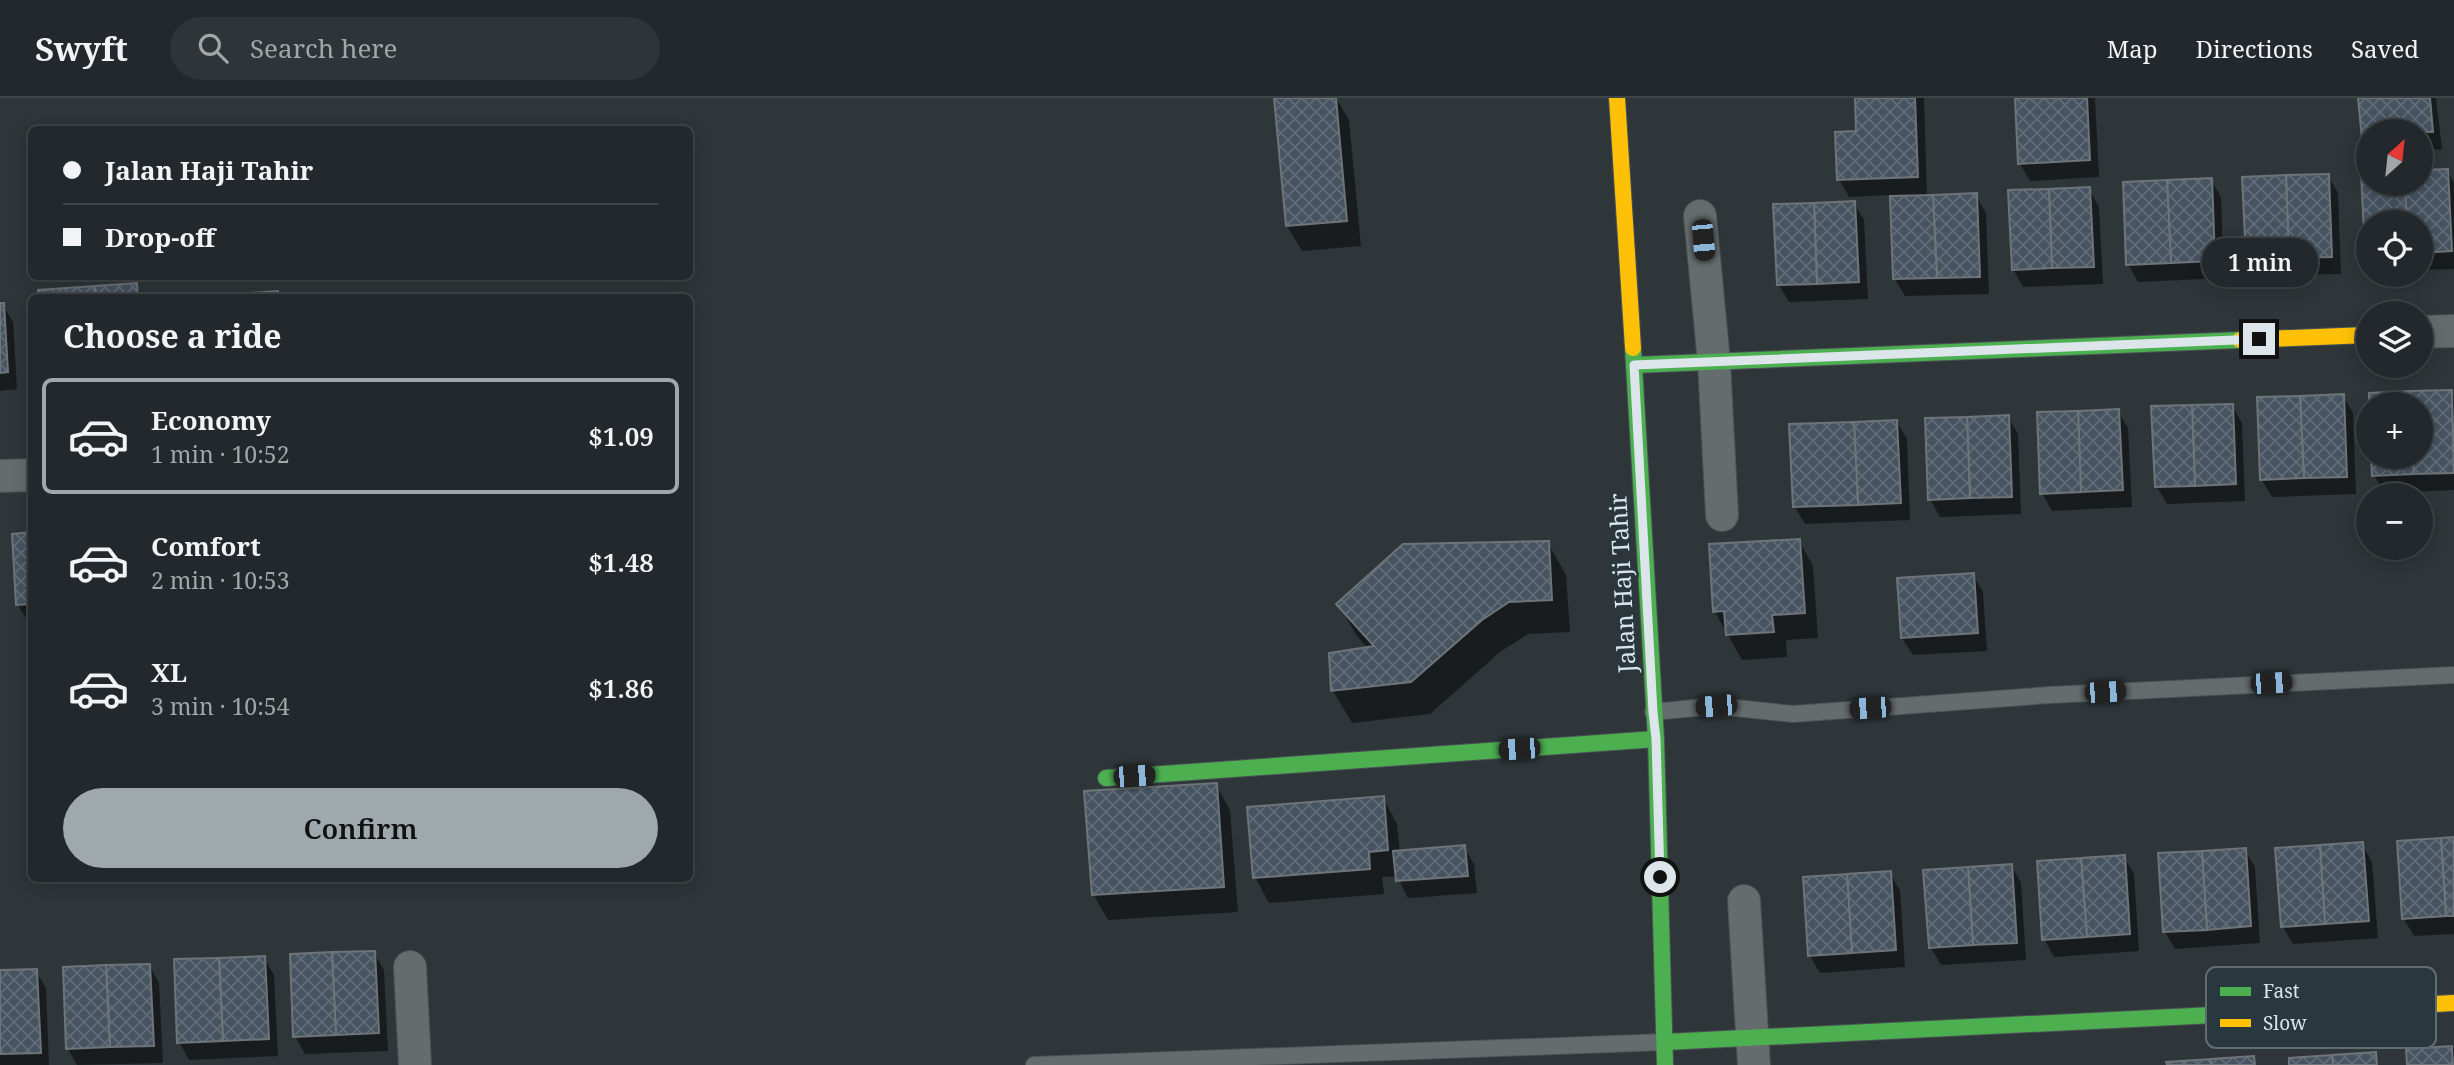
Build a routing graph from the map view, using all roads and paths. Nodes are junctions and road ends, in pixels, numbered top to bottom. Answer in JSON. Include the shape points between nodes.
{"nodes":[{"id":1,"x":1617,"y":98,"type":"edge"},
{"id":2,"x":1700,"y":216,"type":"dead end"},
{"id":3,"x":2454,"y":331,"type":"edge"},
{"id":4,"x":2433,"y":332,"type":"edge"},
{"id":5,"x":2356,"y":335,"type":"edge"},
{"id":6,"x":1714,"y":362,"type":"junction"},
{"id":7,"x":1634,"y":365,"type":"junction"},
{"id":8,"x":28,"y":475,"type":"edge"},
{"id":9,"x":0,"y":476,"type":"edge"},
{"id":10,"x":1722,"y":515,"type":"dead end"},
{"id":11,"x":2454,"y":675,"type":"edge"},
{"id":12,"x":1653,"y":712,"type":"junction"},
{"id":13,"x":1656,"y":739,"type":"junction"},
{"id":14,"x":1106,"y":778,"type":"dead end"},
{"id":15,"x":1744,"y":901,"type":"dead end"},
{"id":16,"x":410,"y":967,"type":"dead end"},
{"id":17,"x":2454,"y":1003,"type":"edge"},
{"id":18,"x":2436,"y":1004,"type":"edge"},
{"id":19,"x":2206,"y":1020,"type":"edge"},
{"id":20,"x":1665,"y":1042,"type":"junction"},
{"id":21,"x":1753,"y":1051,"type":"edge"},
{"id":22,"x":415,"y":1065,"type":"edge"},
{"id":23,"x":1034,"y":1065,"type":"edge"},
{"id":24,"x":1665,"y":1065,"type":"edge"}],
"edges":[{"from":1,"to":7,"type":"street","name":"Jalan Haji Tahir"},
{"from":2,"to":6,"type":"street"},
{"from":3,"to":4,"type":"street"},
{"from":5,"to":6,"type":"street"},
{"from":6,"to":7,"type":"street"},
{"from":6,"to":10,"type":"street"},
{"from":7,"to":12,"type":"street","name":"Jalan Haji Tahir"},
{"from":8,"to":9,"type":"street"},
{"from":11,"to":12,"type":"lane","via":[[2050,695],[1793,714],[1716,706]]},
{"from":12,"to":13,"type":"street","name":"Jalan Haji Tahir"},
{"from":13,"to":14,"type":"street"},
{"from":13,"to":20,"type":"street","name":"Jalan Haji Tahir"},
{"from":15,"to":21,"type":"street"},
{"from":16,"to":22,"type":"street"},
{"from":17,"to":18,"type":"street"},
{"from":19,"to":21,"type":"street"},
{"from":20,"to":21,"type":"street"},
{"from":20,"to":23,"type":"lane"},
{"from":20,"to":24,"type":"street","name":"Jalan Haji Tahir"}]}
